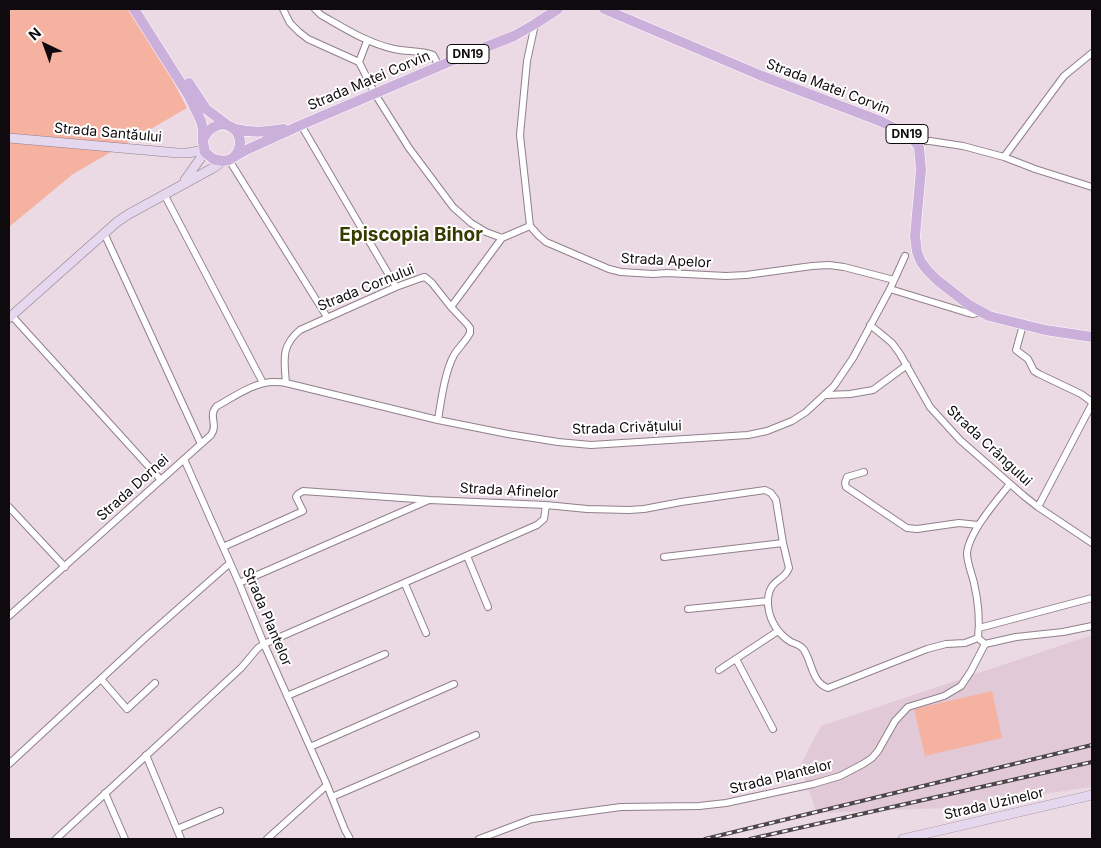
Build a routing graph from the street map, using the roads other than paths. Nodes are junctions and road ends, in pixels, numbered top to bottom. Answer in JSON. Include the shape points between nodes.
{"nodes":[{"id":1,"x":134,"y":9,"type":"edge"},
{"id":2,"x":141,"y":9,"type":"edge"},
{"id":3,"x":282,"y":9,"type":"edge"},
{"id":4,"x":315,"y":9,"type":"edge"},
{"id":5,"x":558,"y":9,"type":"edge"},
{"id":6,"x":610,"y":10,"type":"edge"},
{"id":7,"x":535,"y":24,"type":"junction"},
{"id":8,"x":367,"y":41,"type":"junction"},
{"id":9,"x":1092,"y":53,"type":"edge"},
{"id":10,"x":359,"y":62,"type":"junction"},
{"id":11,"x":440,"y":66,"type":"junction"},
{"id":12,"x":375,"y":94,"type":"junction"},
{"id":13,"x":299,"y":126,"type":"junction"},
{"id":14,"x":231,"y":127,"type":"junction"},
{"id":15,"x":9,"y":138,"type":"edge"},
{"id":16,"x":204,"y":138,"type":"junction"},
{"id":17,"x":916,"y":141,"type":"junction"},
{"id":18,"x":205,"y":151,"type":"junction"},
{"id":19,"x":1004,"y":157,"type":"junction"},
{"id":20,"x":229,"y":159,"type":"junction"},
{"id":21,"x":182,"y":184,"type":"junction"},
{"id":22,"x":1092,"y":187,"type":"edge"},
{"id":23,"x":164,"y":194,"type":"junction"},
{"id":24,"x":530,"y":226,"type":"junction"},
{"id":25,"x":104,"y":233,"type":"junction"},
{"id":26,"x":502,"y":238,"type":"junction"},
{"id":27,"x":905,"y":256,"type":"dead end"},
{"id":28,"x":894,"y":280,"type":"junction"},
{"id":29,"x":396,"y":287,"type":"junction"},
{"id":30,"x":890,"y":289,"type":"junction"},
{"id":31,"x":451,"y":307,"type":"junction"},
{"id":32,"x":980,"y":312,"type":"junction"},
{"id":33,"x":10,"y":317,"type":"edge"},
{"id":34,"x":326,"y":317,"type":"junction"},
{"id":35,"x":870,"y":325,"type":"junction"},
{"id":36,"x":1023,"y":325,"type":"junction"},
{"id":37,"x":1092,"y":337,"type":"edge"},
{"id":38,"x":907,"y":365,"type":"junction"},
{"id":39,"x":263,"y":383,"type":"junction"},
{"id":40,"x":286,"y":383,"type":"junction"},
{"id":41,"x":826,"y":394,"type":"junction"},
{"id":42,"x":1092,"y":403,"type":"edge"},
{"id":43,"x":438,"y":420,"type":"junction"},
{"id":44,"x":201,"y":444,"type":"junction"},
{"id":45,"x":184,"y":459,"type":"junction"},
{"id":46,"x":864,"y":472,"type":"dead end"},
{"id":47,"x":161,"y":480,"type":"junction"},
{"id":48,"x":1010,"y":484,"type":"junction"},
{"id":49,"x":430,"y":500,"type":"junction"},
{"id":50,"x":546,"y":505,"type":"junction"},
{"id":51,"x":9,"y":506,"type":"edge"},
{"id":52,"x":1038,"y":506,"type":"junction"},
{"id":53,"x":978,"y":525,"type":"junction"},
{"id":54,"x":783,"y":543,"type":"junction"},
{"id":55,"x":1092,"y":543,"type":"edge"},
{"id":56,"x":223,"y":547,"type":"junction"},
{"id":57,"x":467,"y":556,"type":"junction"},
{"id":58,"x":664,"y":557,"type":"dead end"},
{"id":59,"x":230,"y":563,"type":"junction"},
{"id":60,"x":65,"y":566,"type":"junction"},
{"id":61,"x":239,"y":583,"type":"junction"},
{"id":62,"x":405,"y":584,"type":"junction"},
{"id":63,"x":1092,"y":598,"type":"edge"},
{"id":64,"x":768,"y":601,"type":"junction"},
{"id":65,"x":488,"y":607,"type":"dead end"},
{"id":66,"x":688,"y":609,"type":"dead end"},
{"id":67,"x":9,"y":616,"type":"edge"},
{"id":68,"x":1092,"y":626,"type":"edge"},
{"id":69,"x":979,"y":628,"type":"junction"},
{"id":70,"x":778,"y":631,"type":"junction"},
{"id":71,"x":426,"y":633,"type":"dead end"},
{"id":72,"x":978,"y":638,"type":"junction"},
{"id":73,"x":264,"y":644,"type":"junction"},
{"id":74,"x":985,"y":644,"type":"junction"},
{"id":75,"x":384,"y":654,"type":"dead end"},
{"id":76,"x":736,"y":659,"type":"junction"},
{"id":77,"x":719,"y":670,"type":"dead end"},
{"id":78,"x":101,"y":679,"type":"junction"},
{"id":79,"x":155,"y":684,"type":"dead end"},
{"id":80,"x":454,"y":684,"type":"dead end"},
{"id":81,"x":287,"y":696,"type":"junction"},
{"id":82,"x":773,"y":729,"type":"dead end"},
{"id":83,"x":476,"y":735,"type":"dead end"},
{"id":84,"x":310,"y":746,"type":"junction"},
{"id":85,"x":146,"y":755,"type":"junction"},
{"id":86,"x":9,"y":764,"type":"edge"},
{"id":87,"x":327,"y":785,"type":"junction"},
{"id":88,"x":105,"y":793,"type":"junction"},
{"id":89,"x":1092,"y":795,"type":"edge"},
{"id":90,"x":332,"y":797,"type":"junction"},
{"id":91,"x":220,"y":811,"type":"dead end"},
{"id":92,"x":177,"y":829,"type":"junction"},
{"id":93,"x":57,"y":839,"type":"edge"},
{"id":94,"x":125,"y":839,"type":"edge"},
{"id":95,"x":181,"y":839,"type":"edge"},
{"id":96,"x":267,"y":839,"type":"edge"},
{"id":97,"x":350,"y":839,"type":"edge"},
{"id":98,"x":479,"y":839,"type":"edge"},
{"id":99,"x":902,"y":839,"type":"edge"}],
"edges":[{"from":1,"to":16,"type":"main road","via":[[189,96],[201,122]]},
{"from":2,"to":14,"type":"main road","via":[[201,102]]},
{"from":3,"to":10,"type":"street","via":[[308,39]]},
{"from":4,"to":8,"type":"street"},
{"from":5,"to":7,"type":"main road","name":"Strada Matei Corvin","number":"DN19"},
{"from":6,"to":17,"type":"main road","name":"Strada Matei Corvin","number":"DN19","via":[[762,76],[898,129]]},
{"from":7,"to":11,"type":"main road","name":"Strada Matei Corvin","number":"DN19"},
{"from":7,"to":24,"type":"street","via":[[527,61],[520,135]]},
{"from":8,"to":10,"type":"street"},
{"from":8,"to":11,"type":"street","via":[[433,55]]},
{"from":9,"to":19,"type":"street","via":[[1064,76]]},
{"from":10,"to":12,"type":"street"},
{"from":11,"to":12,"type":"main road","name":"Strada Matei Corvin","number":"DN19"},
{"from":12,"to":13,"type":"main road","name":"Strada Matei Corvin","number":"DN19"},
{"from":12,"to":26,"type":"street","via":[[409,148],[453,207],[471,223]]},
{"from":13,"to":14,"type":"main road","name":"Strada Matei Corvin","number":"DN19","via":[[261,133]]},
{"from":13,"to":20,"type":"main road","name":"Strada Matei Corvin","number":"DN19"},
{"from":13,"to":29,"type":"street"},
{"from":14,"to":16,"type":"main road","via":[[222,124],[212,127]]},
{"from":14,"to":20,"type":"main road","via":[[238,133],[240,148]]},
{"from":15,"to":18,"type":"street","name":"Strada Santăului","via":[[188,153]]},
{"from":16,"to":18,"type":"main road"},
{"from":17,"to":19,"type":"street","via":[[963,146]]},
{"from":17,"to":32,"type":"main road","number":"DN19","via":[[921,170],[915,236],[917,252],[921,262],[937,280]]},
{"from":18,"to":20,"type":"main road","via":[[213,159]]},
{"from":18,"to":21,"type":"street","name":"Strada Matei Corvin"},
{"from":19,"to":22,"type":"street"},
{"from":20,"to":21,"type":"street","name":"Strada Matei Corvin"},
{"from":20,"to":34,"type":"street"},
{"from":21,"to":23,"type":"street","name":"Strada Matei Corvin"},
{"from":23,"to":25,"type":"street","name":"Strada Matei Corvin","via":[[124,217]]},
{"from":23,"to":39,"type":"street"},
{"from":24,"to":26,"type":"street"},
{"from":24,"to":28,"type":"street","name":"Strada Apelor","via":[[554,246],[621,272],[726,276],[829,265]]},
{"from":25,"to":33,"type":"street","name":"Strada Matei Corvin"},
{"from":25,"to":44,"type":"street"},
{"from":26,"to":31,"type":"street"},
{"from":27,"to":28,"type":"street","name":"Strada Crivățului"},
{"from":28,"to":30,"type":"street","name":"Strada Crivățului"},
{"from":29,"to":31,"type":"street","name":"Strada Cornului","via":[[425,278]]},
{"from":29,"to":34,"type":"street","name":"Strada Cornului"},
{"from":30,"to":32,"type":"street","via":[[965,312]]},
{"from":30,"to":35,"type":"street","name":"Strada Crivățului"},
{"from":31,"to":43,"type":"street","name":"Strada Cornului","via":[[470,328],[470,333],[451,362]]},
{"from":32,"to":36,"type":"main road","number":"DN19"},
{"from":33,"to":47,"type":"street"},
{"from":34,"to":40,"type":"street","name":"Strada Cornului","via":[[292,336],[286,346]]},
{"from":35,"to":38,"type":"street","name":"Strada Crângului","via":[[892,343]]},
{"from":35,"to":41,"type":"street","name":"Strada Crivățului","via":[[853,358]]},
{"from":36,"to":37,"type":"main road","number":"DN19"},
{"from":36,"to":42,"type":"street","via":[[1016,350],[1028,359],[1034,371],[1081,394]]},
{"from":38,"to":41,"type":"street","via":[[873,390]]},
{"from":38,"to":48,"type":"street","name":"Strada Crângului","via":[[924,399],[937,416]]},
{"from":39,"to":40,"type":"street","name":"Strada Crivățului"},
{"from":39,"to":44,"type":"street","name":"Strada Dornei","via":[[217,406],[212,415],[214,432]]},
{"from":40,"to":43,"type":"street","name":"Strada Crivățului"},
{"from":41,"to":43,"type":"street","name":"Strada Crivățului","via":[[786,424],[730,437],[591,445],[531,438]]},
{"from":42,"to":52,"type":"street"},
{"from":44,"to":45,"type":"street","name":"Strada Dornei"},
{"from":45,"to":47,"type":"street","name":"Strada Dornei"},
{"from":45,"to":56,"type":"street","name":"Strada Plantelor"},
{"from":46,"to":53,"type":"street","via":[[847,477],[846,487],[907,528],[959,523]]},
{"from":47,"to":60,"type":"street","name":"Strada Dornei"},
{"from":48,"to":52,"type":"street","name":"Strada Crângului"},
{"from":48,"to":53,"type":"street"},
{"from":49,"to":50,"type":"street","name":"Strada Afinelor"},
{"from":49,"to":56,"type":"street","name":"Strada Afinelor","via":[[303,491],[296,497],[303,512]]},
{"from":49,"to":61,"type":"street"},
{"from":50,"to":54,"type":"street","name":"Strada Afinelor","via":[[637,509],[765,490],[776,500]]},
{"from":50,"to":57,"type":"street","via":[[542,523]]},
{"from":51,"to":60,"type":"street"},
{"from":52,"to":55,"type":"street","name":"Strada Crângului"},
{"from":53,"to":69,"type":"street","via":[[967,555],[976,591]]},
{"from":54,"to":58,"type":"street"},
{"from":54,"to":64,"type":"street","name":"Strada Afinelor","via":[[788,572],[772,586]]},
{"from":56,"to":59,"type":"street","name":"Strada Plantelor"},
{"from":57,"to":62,"type":"street"},
{"from":57,"to":65,"type":"street"},
{"from":59,"to":61,"type":"street","name":"Strada Plantelor"},
{"from":59,"to":78,"type":"street"},
{"from":60,"to":67,"type":"street","name":"Strada Dornei"},
{"from":61,"to":73,"type":"street","name":"Strada Plantelor"},
{"from":62,"to":71,"type":"street"},
{"from":62,"to":73,"type":"street"},
{"from":63,"to":69,"type":"street"},
{"from":64,"to":66,"type":"street"},
{"from":64,"to":70,"type":"street","via":[[771,618]]},
{"from":68,"to":74,"type":"street"},
{"from":69,"to":72,"type":"street"},
{"from":70,"to":72,"type":"street","via":[[803,647],[818,682],[828,688],[927,650]]},
{"from":70,"to":76,"type":"street"},
{"from":72,"to":74,"type":"street"},
{"from":73,"to":81,"type":"street","name":"Strada Plantelor"},
{"from":73,"to":85,"type":"street"},
{"from":74,"to":98,"type":"street","name":"Strada Plantelor","via":[[961,686],[944,696],[908,707],[895,721],[872,758],[840,776],[726,803],[621,807],[532,819]]},
{"from":75,"to":81,"type":"street"},
{"from":76,"to":77,"type":"street"},
{"from":76,"to":82,"type":"street"},
{"from":78,"to":79,"type":"street","via":[[128,709]]},
{"from":78,"to":86,"type":"street"},
{"from":80,"to":84,"type":"street"},
{"from":81,"to":84,"type":"street","name":"Strada Plantelor"},
{"from":83,"to":90,"type":"street"},
{"from":84,"to":87,"type":"street","name":"Strada Plantelor"},
{"from":85,"to":88,"type":"street"},
{"from":85,"to":92,"type":"street"},
{"from":87,"to":90,"type":"street","name":"Strada Plantelor"},
{"from":87,"to":96,"type":"street"},
{"from":88,"to":93,"type":"street"},
{"from":88,"to":94,"type":"street"},
{"from":89,"to":99,"type":"street","name":"Strada Uzinelor"},
{"from":90,"to":97,"type":"street","name":"Strada Plantelor"},
{"from":91,"to":92,"type":"street"},
{"from":92,"to":95,"type":"street"}]}
